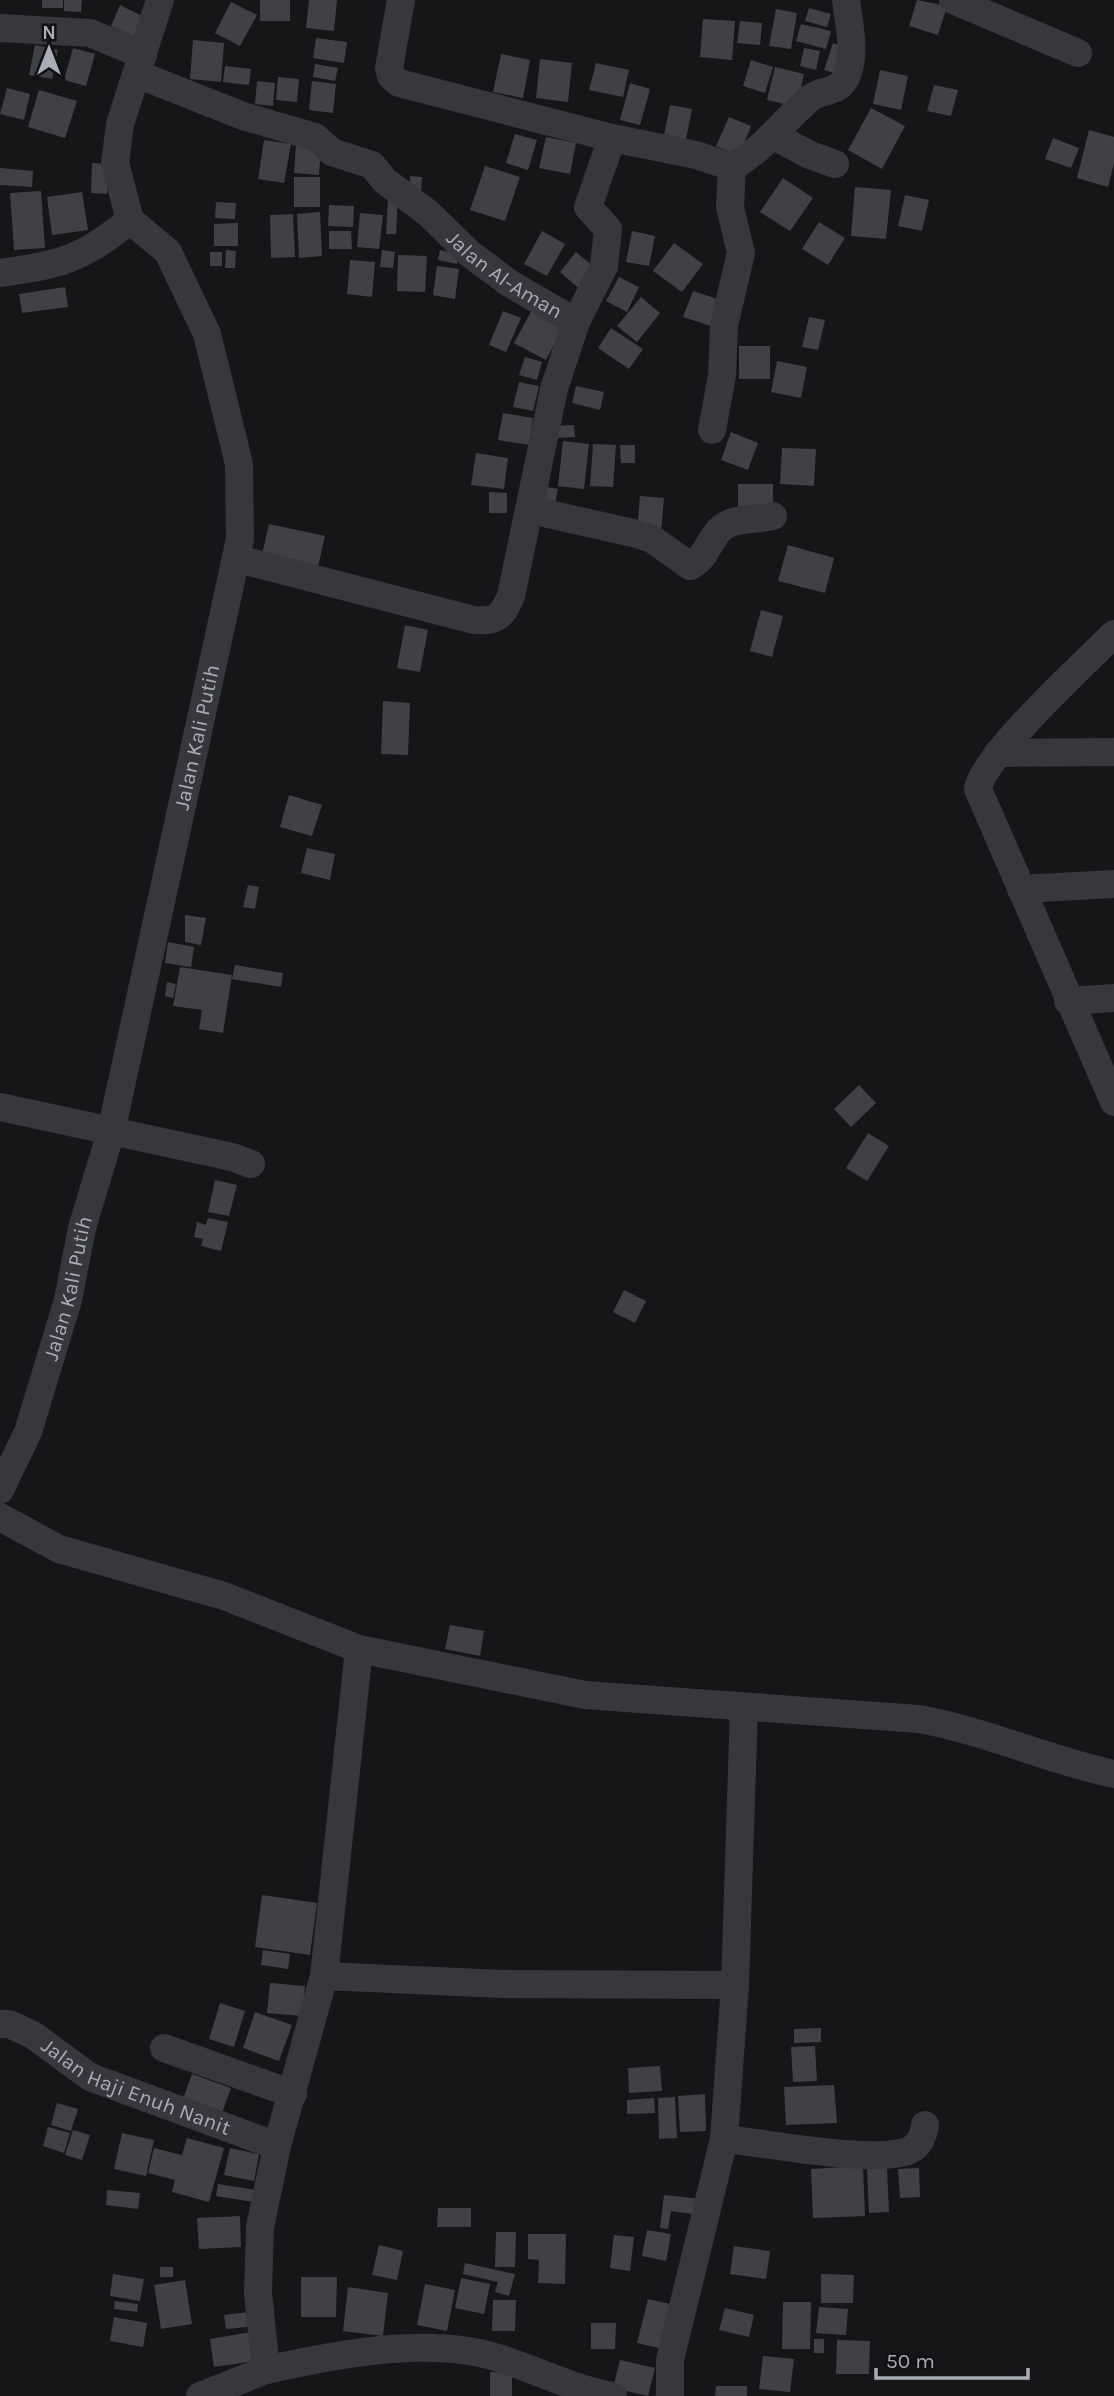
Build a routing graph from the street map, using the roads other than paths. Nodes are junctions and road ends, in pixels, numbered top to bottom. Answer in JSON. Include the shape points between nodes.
{"nodes":[{"id":1,"x":160,"y":0,"type":"edge"},
{"id":2,"x":401,"y":0,"type":"edge"},
{"id":3,"x":846,"y":0,"type":"edge"},
{"id":4,"x":953,"y":0,"type":"edge"},
{"id":5,"x":0,"y":28,"type":"edge"},
{"id":6,"x":1077,"y":53,"type":"dead end"},
{"id":7,"x":140,"y":65,"type":"junction"},
{"id":8,"x":772,"y":135,"type":"junction"},
{"id":9,"x":612,"y":138,"type":"junction"},
{"id":10,"x":835,"y":164,"type":"dead end"},
{"id":11,"x":732,"y":167,"type":"junction"},
{"id":12,"x":130,"y":220,"type":"junction"},
{"id":13,"x":0,"y":273,"type":"edge"},
{"id":14,"x":576,"y":322,"type":"junction"},
{"id":15,"x":712,"y":430,"type":"dead end"},
{"id":16,"x":531,"y":510,"type":"junction"},
{"id":17,"x":773,"y":516,"type":"dead end"},
{"id":18,"x":238,"y":559,"type":"junction"},
{"id":19,"x":1114,"y":634,"type":"edge"},
{"id":20,"x":1114,"y":752,"type":"edge"},
{"id":21,"x":998,"y":753,"type":"junction"},
{"id":22,"x":1114,"y":884,"type":"edge"},
{"id":23,"x":1021,"y":889,"type":"junction"},
{"id":24,"x":1114,"y":998,"type":"edge"},
{"id":25,"x":1068,"y":1001,"type":"junction"},
{"id":26,"x":1114,"y":1101,"type":"edge"},
{"id":27,"x":0,"y":1107,"type":"edge"},
{"id":28,"x":111,"y":1132,"type":"junction"},
{"id":29,"x":251,"y":1164,"type":"dead end"},
{"id":30,"x":0,"y":1490,"type":"edge"},
{"id":31,"x":0,"y":1517,"type":"edge"},
{"id":32,"x":359,"y":1649,"type":"junction"},
{"id":33,"x":744,"y":1707,"type":"junction"},
{"id":34,"x":1114,"y":1774,"type":"edge"},
{"id":35,"x":324,"y":1976,"type":"junction"},
{"id":36,"x":736,"y":1985,"type":"junction"},
{"id":37,"x":0,"y":2024,"type":"edge"},
{"id":38,"x":164,"y":2048,"type":"dead end"},
{"id":39,"x":293,"y":2094,"type":"junction"},
{"id":40,"x":925,"y":2125,"type":"dead end"},
{"id":41,"x":724,"y":2139,"type":"junction"},
{"id":42,"x":277,"y":2146,"type":"junction"},
{"id":43,"x":266,"y":2370,"type":"junction"},
{"id":44,"x":200,"y":2396,"type":"edge"},
{"id":45,"x":613,"y":2396,"type":"edge"},
{"id":46,"x":670,"y":2396,"type":"edge"}],
"edges":[{"from":1,"to":7,"type":"street"},
{"from":2,"to":9,"type":"street","via":[[389,68],[399,83]]},
{"from":3,"to":8,"type":"street","via":[[852,50],[842,84],[835,91],[811,97]]},
{"from":4,"to":6,"type":"street"},
{"from":5,"to":7,"type":"street","name":"Jalan Al-Aman","via":[[90,33]]},
{"from":7,"to":12,"type":"street","via":[[115,147],[116,170]]},
{"from":7,"to":14,"type":"street","name":"Jalan Al-Aman","via":[[243,116],[315,136],[332,152],[372,164],[385,181],[470,253],[509,283]]},
{"from":8,"to":10,"type":"street"},
{"from":8,"to":11,"type":"street"},
{"from":9,"to":11,"type":"street"},
{"from":9,"to":14,"type":"street","name":"Jalan Al-Aman","via":[[589,207],[608,229],[604,266]]},
{"from":11,"to":15,"type":"street","via":[[730,207],[741,253],[724,325],[722,376]]},
{"from":12,"to":13,"type":"street","via":[[98,247],[56,265]]},
{"from":12,"to":18,"type":"street","name":"Jalan Kali Putih","via":[[168,252],[207,334],[239,464]]},
{"from":14,"to":16,"type":"street","via":[[554,389]]},
{"from":16,"to":17,"type":"street","via":[[642,536],[690,566],[698,563],[721,527]]},
{"from":16,"to":18,"type":"street","via":[[511,596],[503,615],[492,622]]},
{"from":18,"to":28,"type":"street","name":"Jalan Kali Putih"},
{"from":19,"to":21,"type":"street"},
{"from":20,"to":21,"type":"street"},
{"from":21,"to":23,"type":"street","via":[[980,776],[978,789]]},
{"from":22,"to":23,"type":"street"},
{"from":23,"to":25,"type":"street"},
{"from":24,"to":25,"type":"street"},
{"from":25,"to":26,"type":"street"},
{"from":27,"to":28,"type":"street"},
{"from":28,"to":29,"type":"street"},
{"from":28,"to":30,"type":"street","name":"Jalan Kali Putih","via":[[28,1432]]},
{"from":31,"to":32,"type":"street","via":[[59,1549],[224,1595]]},
{"from":32,"to":33,"type":"street","via":[[585,1695]]},
{"from":32,"to":35,"type":"street"},
{"from":33,"to":34,"type":"street","via":[[942,1723],[1071,1765]]},
{"from":33,"to":36,"type":"street"},
{"from":35,"to":36,"type":"street","via":[[503,1984]]},
{"from":35,"to":39,"type":"street"},
{"from":36,"to":41,"type":"street"},
{"from":37,"to":42,"type":"street","name":"Jalan Haji Enuh Nanit","via":[[33,2035],[90,2077]]},
{"from":38,"to":39,"type":"street"},
{"from":39,"to":42,"type":"street"},
{"from":40,"to":41,"type":"street","via":[[918,2144],[908,2151],[883,2153],[828,2152]]},
{"from":41,"to":46,"type":"street","via":[[670,2360]]},
{"from":42,"to":43,"type":"street","via":[[260,2227],[258,2292]]},
{"from":43,"to":44,"type":"street"},
{"from":43,"to":45,"type":"street","via":[[307,2360],[433,2348],[494,2356]]}]}
